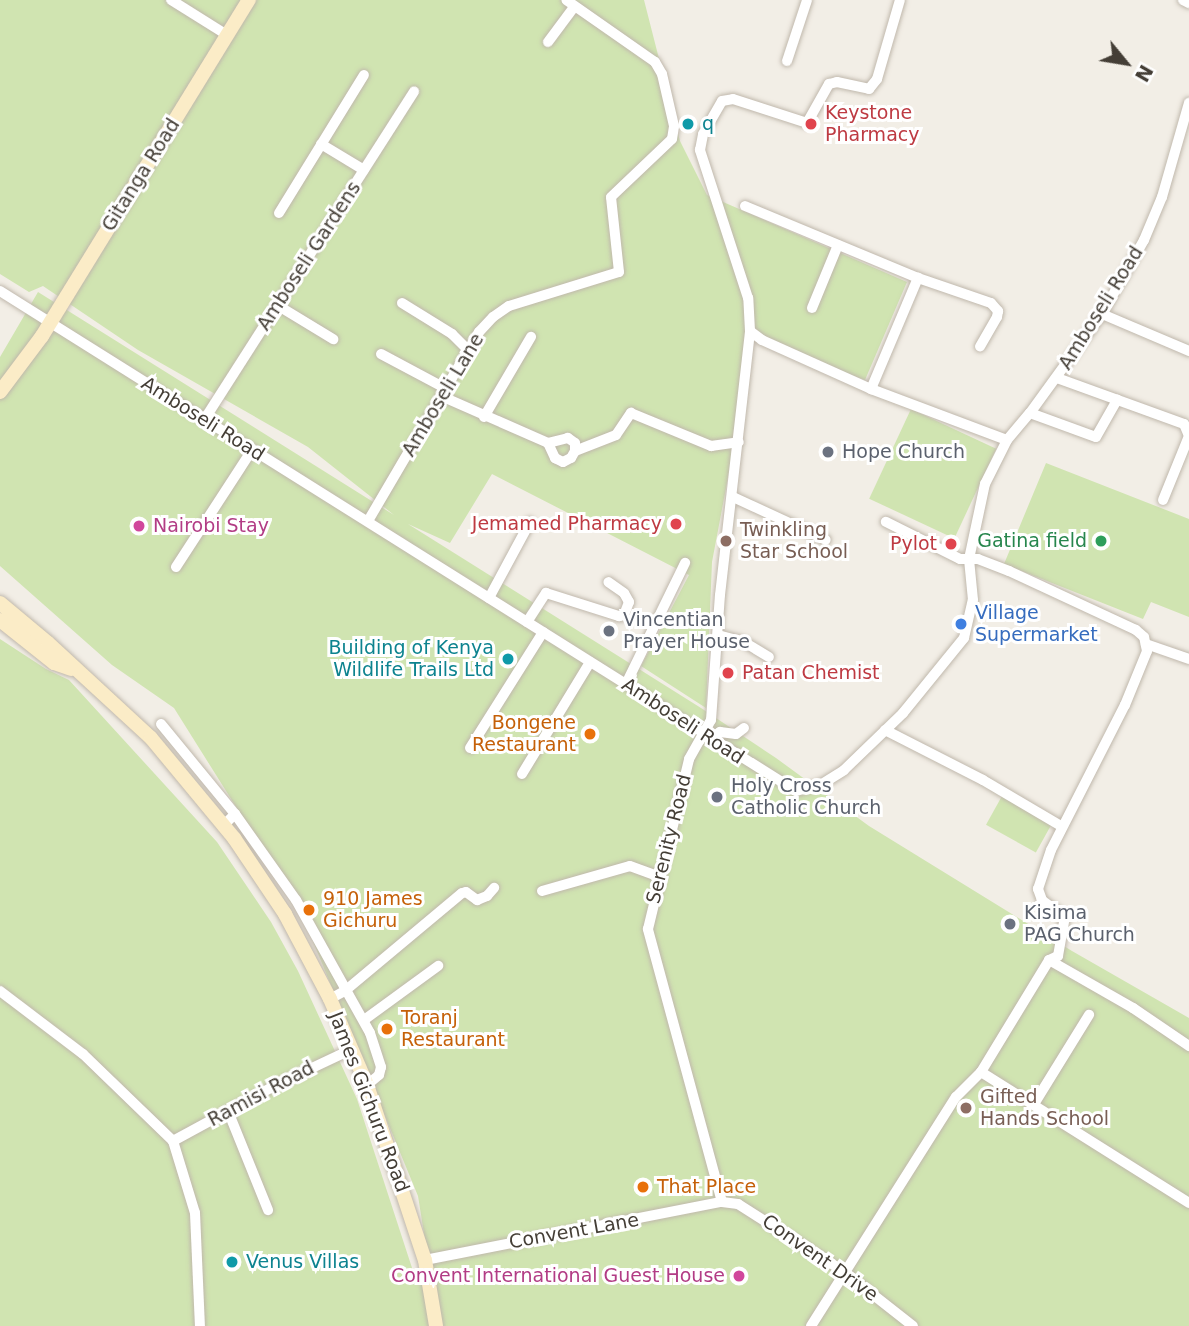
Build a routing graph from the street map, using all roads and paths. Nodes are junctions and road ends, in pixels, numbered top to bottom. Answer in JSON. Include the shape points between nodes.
{"nodes":[{"id":1,"x":171,"y":0,"type":"edge"},
{"id":2,"x":250,"y":0,"type":"edge"},
{"id":3,"x":807,"y":0,"type":"edge"},
{"id":4,"x":900,"y":0,"type":"edge"},
{"id":5,"x":1184,"y":0,"type":"edge"},
{"id":6,"x":1189,"y":3,"type":"edge"},
{"id":7,"x":570,"y":4,"type":"edge"},
{"id":8,"x":227,"y":35,"type":"junction"},
{"id":9,"x":548,"y":42,"type":"dead end"},
{"id":10,"x":787,"y":61,"type":"dead end"},
{"id":11,"x":364,"y":75,"type":"dead end"},
{"id":12,"x":414,"y":91,"type":"dead end"},
{"id":13,"x":1189,"y":103,"type":"edge"},
{"id":14,"x":321,"y":144,"type":"junction"},
{"id":15,"x":364,"y":170,"type":"junction"},
{"id":16,"x":745,"y":206,"type":"dead end"},
{"id":17,"x":279,"y":213,"type":"dead end"},
{"id":18,"x":838,"y":244,"type":"junction"},
{"id":19,"x":918,"y":278,"type":"junction"},
{"id":20,"x":0,"y":291,"type":"edge"},
{"id":21,"x":402,"y":303,"type":"dead end"},
{"id":22,"x":277,"y":305,"type":"junction"},
{"id":23,"x":812,"y":308,"type":"dead end"},
{"id":24,"x":1102,"y":314,"type":"junction"},
{"id":25,"x":48,"y":323,"type":"junction"},
{"id":26,"x":750,"y":331,"type":"junction"},
{"id":27,"x":531,"y":337,"type":"dead end"},
{"id":28,"x":333,"y":339,"type":"dead end"},
{"id":29,"x":980,"y":346,"type":"dead end"},
{"id":30,"x":33,"y":350,"type":"junction"},
{"id":31,"x":468,"y":350,"type":"junction"},
{"id":32,"x":1189,"y":351,"type":"edge"},
{"id":33,"x":381,"y":354,"type":"dead end"},
{"id":34,"x":1057,"y":377,"type":"junction"},
{"id":35,"x":871,"y":389,"type":"junction"},
{"id":36,"x":0,"y":392,"type":"edge"},
{"id":37,"x":443,"y":392,"type":"junction"},
{"id":38,"x":1117,"y":400,"type":"junction"},
{"id":39,"x":0,"y":405,"type":"edge"},
{"id":40,"x":1030,"y":413,"type":"junction"},
{"id":41,"x":484,"y":417,"type":"junction"},
{"id":42,"x":204,"y":420,"type":"junction"},
{"id":43,"x":1007,"y":440,"type":"junction"},
{"id":44,"x":739,"y":442,"type":"junction"},
{"id":45,"x":548,"y":443,"type":"junction"},
{"id":46,"x":252,"y":450,"type":"junction"},
{"id":47,"x":575,"y":451,"type":"junction"},
{"id":48,"x":733,"y":497,"type":"junction"},
{"id":49,"x":1163,"y":500,"type":"dead end"},
{"id":50,"x":368,"y":521,"type":"junction"},
{"id":51,"x":530,"y":522,"type":"dead end"},
{"id":52,"x":886,"y":522,"type":"dead end"},
{"id":53,"x":827,"y":540,"type":"dead end"},
{"id":54,"x":969,"y":559,"type":"junction"},
{"id":55,"x":685,"y":563,"type":"dead end"},
{"id":56,"x":176,"y":567,"type":"dead end"},
{"id":57,"x":608,"y":582,"type":"dead end"},
{"id":58,"x":489,"y":598,"type":"junction"},
{"id":59,"x":0,"y":603,"type":"edge"},
{"id":60,"x":0,"y":620,"type":"edge"},
{"id":61,"x":527,"y":622,"type":"junction"},
{"id":62,"x":543,"y":632,"type":"junction"},
{"id":63,"x":718,"y":635,"type":"junction"},
{"id":64,"x":1146,"y":644,"type":"junction"},
{"id":65,"x":769,"y":657,"type":"dead end"},
{"id":66,"x":1189,"y":659,"type":"edge"},
{"id":67,"x":590,"y":662,"type":"junction"},
{"id":68,"x":76,"y":671,"type":"junction"},
{"id":69,"x":626,"y":684,"type":"junction"},
{"id":70,"x":161,"y":724,"type":"dead end"},
{"id":71,"x":744,"y":728,"type":"dead end"},
{"id":72,"x":886,"y":730,"type":"junction"},
{"id":73,"x":707,"y":736,"type":"junction"},
{"id":74,"x":470,"y":748,"type":"dead end"},
{"id":75,"x":522,"y":774,"type":"dead end"},
{"id":76,"x":235,"y":814,"type":"junction"},
{"id":77,"x":224,"y":825,"type":"junction"},
{"id":78,"x":1061,"y":826,"type":"junction"},
{"id":79,"x":660,"y":877,"type":"junction"},
{"id":80,"x":283,"y":881,"type":"junction"},
{"id":81,"x":494,"y":888,"type":"dead end"},
{"id":82,"x":268,"y":889,"type":"junction"},
{"id":83,"x":542,"y":891,"type":"dead end"},
{"id":84,"x":1049,"y":960,"type":"junction"},
{"id":85,"x":438,"y":966,"type":"dead end"},
{"id":86,"x":346,"y":990,"type":"junction"},
{"id":87,"x":0,"y":991,"type":"edge"},
{"id":88,"x":330,"y":999,"type":"junction"},
{"id":89,"x":1089,"y":1015,"type":"dead end"},
{"id":90,"x":363,"y":1020,"type":"junction"},
{"id":91,"x":1189,"y":1046,"type":"edge"},
{"id":92,"x":350,"y":1050,"type":"junction"},
{"id":93,"x":981,"y":1072,"type":"junction"},
{"id":94,"x":367,"y":1085,"type":"junction"},
{"id":95,"x":1034,"y":1104,"type":"junction"},
{"id":96,"x":228,"y":1111,"type":"junction"},
{"id":97,"x":173,"y":1141,"type":"junction"},
{"id":98,"x":722,"y":1202,"type":"junction"},
{"id":99,"x":1189,"y":1203,"type":"edge"},
{"id":100,"x":268,"y":1210,"type":"dead end"},
{"id":101,"x":425,"y":1261,"type":"junction"},
{"id":102,"x":843,"y":1270,"type":"junction"},
{"id":103,"x":200,"y":1326,"type":"edge"},
{"id":104,"x":436,"y":1326,"type":"edge"},
{"id":105,"x":811,"y":1326,"type":"edge"},
{"id":106,"x":913,"y":1326,"type":"edge"}],
"edges":[{"from":1,"to":8,"type":"street"},
{"from":2,"to":8,"type":"main road","name":"Gitanga Road"},
{"from":3,"to":10,"type":"street"},
{"from":4,"to":26,"type":"street","name":"Serenity Road","via":[[877,79],[869,89],[829,84],[807,122],[733,99],[722,101],[704,134],[700,150],[748,298]]},
{"from":5,"to":6,"type":"street"},
{"from":7,"to":9,"type":"street"},
{"from":7,"to":31,"type":"street","name":"Amboseli Lane","via":[[655,62],[674,126],[672,139],[611,197],[619,272],[509,306],[479,332]]},
{"from":8,"to":25,"type":"main road","name":"Gitanga Road"},
{"from":11,"to":14,"type":"street"},
{"from":12,"to":15,"type":"street","name":"Amboseli Gardens"},
{"from":13,"to":24,"type":"street","name":"Amboseli Road","via":[[1149,229]]},
{"from":14,"to":15,"type":"street"},
{"from":14,"to":17,"type":"street"},
{"from":15,"to":22,"type":"street","name":"Amboseli Gardens"},
{"from":16,"to":18,"type":"street"},
{"from":18,"to":19,"type":"street"},
{"from":18,"to":23,"type":"street"},
{"from":19,"to":29,"type":"street","via":[[995,307],[997,317]]},
{"from":19,"to":35,"type":"street"},
{"from":20,"to":25,"type":"street","name":"Amboseli Road"},
{"from":21,"to":31,"type":"street","via":[[452,334]]},
{"from":22,"to":28,"type":"street"},
{"from":22,"to":42,"type":"street","name":"Amboseli Gardens"},
{"from":24,"to":32,"type":"street"},
{"from":24,"to":34,"type":"street","name":"Amboseli Road"},
{"from":25,"to":30,"type":"main road","name":"Gitanga Road"},
{"from":25,"to":42,"type":"street","name":"Amboseli Road"},
{"from":26,"to":35,"type":"street"},
{"from":26,"to":44,"type":"street","name":"Serenity Road"},
{"from":27,"to":41,"type":"street"},
{"from":30,"to":36,"type":"main road","name":"Gitanga Road"},
{"from":30,"to":39,"type":"main road","name":"Gitanga Road"},
{"from":31,"to":37,"type":"street","name":"Amboseli Lane"},
{"from":33,"to":37,"type":"street"},
{"from":34,"to":38,"type":"street"},
{"from":34,"to":40,"type":"street","name":"Amboseli Road"},
{"from":35,"to":43,"type":"street"},
{"from":37,"to":41,"type":"street"},
{"from":37,"to":50,"type":"street","name":"Amboseli Lane"},
{"from":38,"to":40,"type":"street","via":[[1096,437]]},
{"from":38,"to":49,"type":"street","via":[[1188,429]]},
{"from":40,"to":43,"type":"street","name":"Amboseli Road"},
{"from":41,"to":45,"type":"street"},
{"from":42,"to":46,"type":"street","name":"Amboseli Road"},
{"from":43,"to":54,"type":"street","name":"Amboseli Road","via":[[985,484]]},
{"from":44,"to":47,"type":"street","via":[[711,446],[631,413],[616,435]]},
{"from":44,"to":48,"type":"street","name":"Serenity Road"},
{"from":45,"to":47,"type":"street","via":[[568,438],[575,443]]},
{"from":45,"to":47,"type":"street","via":[[555,458],[564,462]]},
{"from":46,"to":50,"type":"street","name":"Amboseli Road"},
{"from":46,"to":56,"type":"street"},
{"from":48,"to":53,"type":"street"},
{"from":48,"to":63,"type":"street","name":"Serenity Road"},
{"from":50,"to":58,"type":"street","name":"Amboseli Road"},
{"from":51,"to":58,"type":"street"},
{"from":52,"to":54,"type":"street","via":[[960,559]]},
{"from":54,"to":64,"type":"street","via":[[1009,571],[1136,630]]},
{"from":54,"to":72,"type":"street","name":"Amboseli Road","via":[[973,600],[964,638]]},
{"from":55,"to":69,"type":"street"},
{"from":57,"to":61,"type":"street","via":[[629,602],[624,615],[546,593]]},
{"from":58,"to":61,"type":"street","name":"Amboseli Road"},
{"from":59,"to":68,"type":"main road","name":"James Gichuru Road"},
{"from":60,"to":68,"type":"main road","name":"James Gichuru Road","via":[[54,663]]},
{"from":61,"to":62,"type":"street","name":"Amboseli Road"},
{"from":62,"to":67,"type":"street","name":"Amboseli Road"},
{"from":62,"to":74,"type":"street"},
{"from":63,"to":65,"type":"street","via":[[744,642]]},
{"from":63,"to":73,"type":"street","name":"Serenity Road"},
{"from":64,"to":66,"type":"street"},
{"from":64,"to":78,"type":"street","via":[[1125,705]]},
{"from":67,"to":69,"type":"street","name":"Amboseli Road"},
{"from":67,"to":75,"type":"street"},
{"from":68,"to":77,"type":"main road","name":"James Gichuru Road","via":[[138,725]]},
{"from":69,"to":73,"type":"street","name":"Amboseli Road"},
{"from":70,"to":76,"type":"street"},
{"from":71,"to":73,"type":"street","via":[[736,734]]},
{"from":72,"to":73,"type":"street","name":"Amboseli Road","via":[[844,770],[822,784],[796,791]]},
{"from":72,"to":78,"type":"street"},
{"from":73,"to":79,"type":"street","name":"Serenity Road","via":[[689,759]]},
{"from":76,"to":77,"type":"street"},
{"from":76,"to":80,"type":"street"},
{"from":77,"to":82,"type":"main road","name":"James Gichuru Road"},
{"from":78,"to":84,"type":"street","via":[[1038,889],[1042,900],[1065,917],[1058,956]]},
{"from":79,"to":83,"type":"street","via":[[630,866]]},
{"from":79,"to":98,"type":"street","name":"Serenity Road","via":[[649,937]]},
{"from":80,"to":82,"type":"street"},
{"from":80,"to":86,"type":"street"},
{"from":81,"to":86,"type":"street","via":[[477,900],[462,893]]},
{"from":82,"to":88,"type":"main road","name":"James Gichuru Road"},
{"from":84,"to":91,"type":"street"},
{"from":84,"to":93,"type":"street"},
{"from":85,"to":90,"type":"street"},
{"from":86,"to":88,"type":"street"},
{"from":86,"to":90,"type":"street"},
{"from":87,"to":97,"type":"street","via":[[83,1054]]},
{"from":88,"to":92,"type":"main road","name":"James Gichuru Road"},
{"from":89,"to":95,"type":"street"},
{"from":90,"to":94,"type":"street","via":[[381,1067]]},
{"from":92,"to":94,"type":"main road","name":"James Gichuru Road"},
{"from":92,"to":96,"type":"street","name":"Ramisi Road"},
{"from":93,"to":95,"type":"street"},
{"from":93,"to":102,"type":"street","via":[[956,1097]]},
{"from":94,"to":101,"type":"main road","name":"James Gichuru Road"},
{"from":95,"to":99,"type":"street"},
{"from":96,"to":97,"type":"street","name":"Ramisi Road"},
{"from":96,"to":100,"type":"street"},
{"from":97,"to":103,"type":"street","via":[[195,1213]]},
{"from":98,"to":101,"type":"street","name":"Convent Lane"},
{"from":98,"to":102,"type":"street","name":"Convent Drive","via":[[743,1206]]},
{"from":101,"to":104,"type":"main road","name":"James Gichuru Road"},
{"from":102,"to":105,"type":"street"},
{"from":102,"to":106,"type":"street","name":"Convent Drive"}]}
